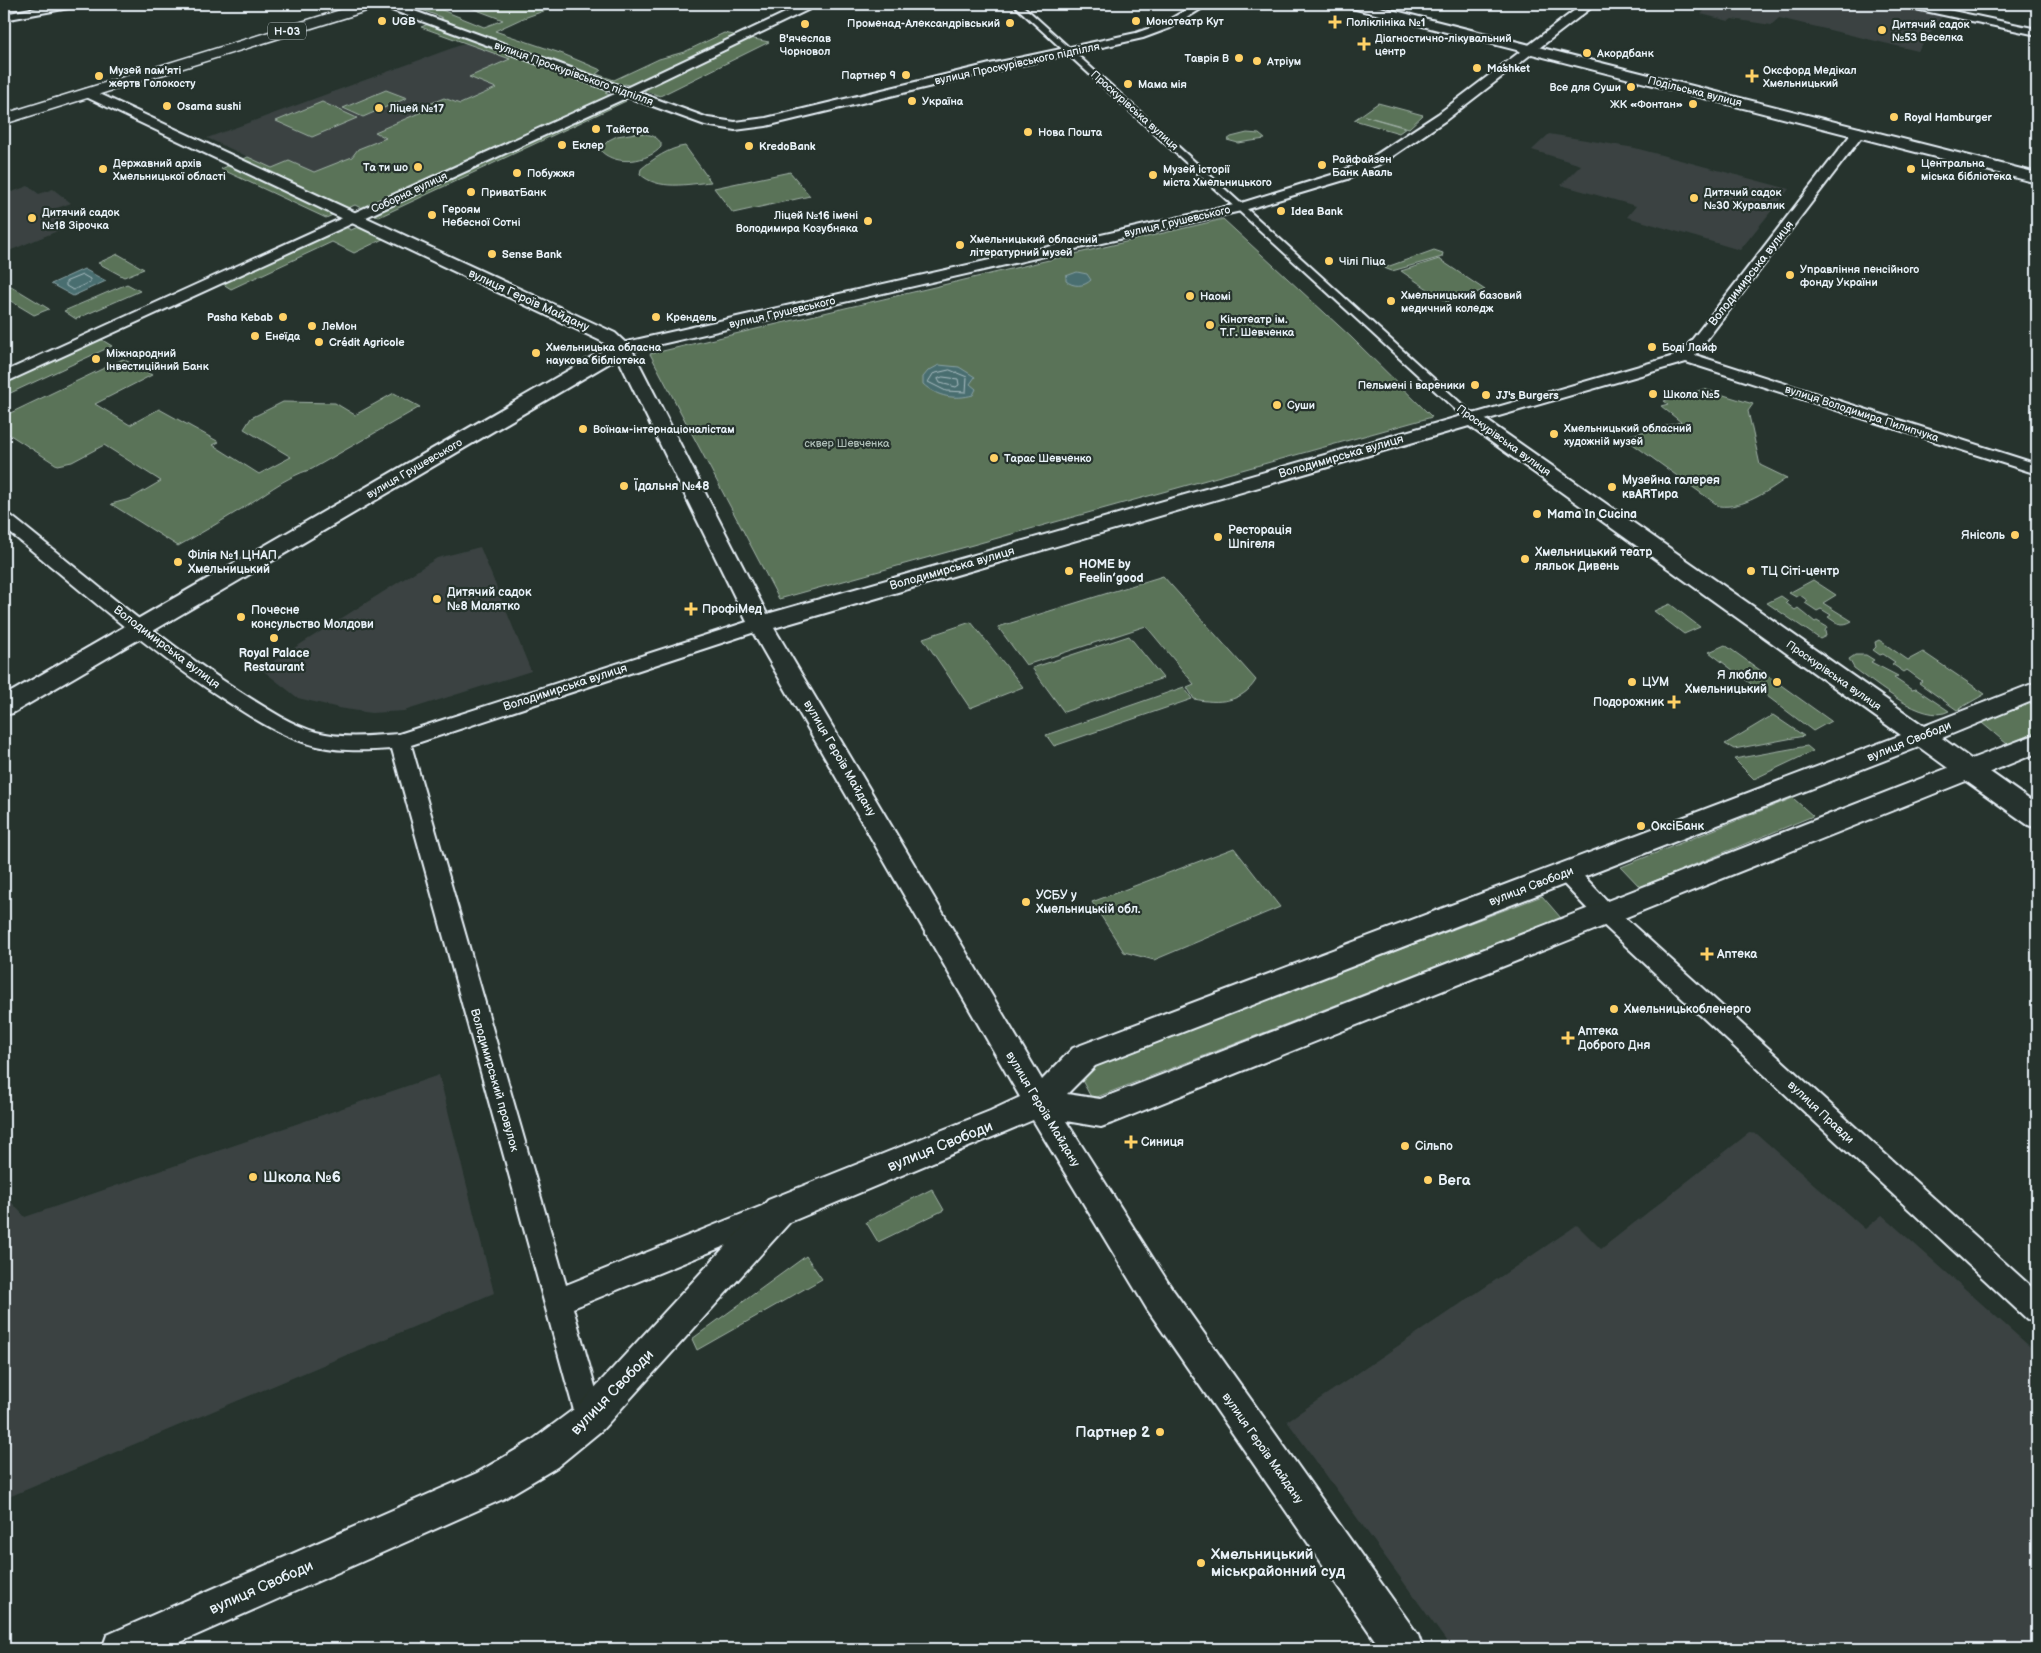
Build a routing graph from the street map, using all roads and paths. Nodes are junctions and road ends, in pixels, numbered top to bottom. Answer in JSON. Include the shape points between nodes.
{"nodes":[{"id":1,"x":74,"y":4,"type":"edge"},
{"id":2,"x":374,"y":4,"type":"edge"},
{"id":3,"x":385,"y":4,"type":"edge"},
{"id":4,"x":812,"y":4,"type":"edge"},
{"id":5,"x":1017,"y":4,"type":"edge"},
{"id":6,"x":1203,"y":4,"type":"edge"},
{"id":7,"x":1353,"y":4,"type":"edge"},
{"id":8,"x":1590,"y":4,"type":"edge"},
{"id":9,"x":1906,"y":4,"type":"edge"},
{"id":10,"x":1967,"y":4,"type":"edge"},
{"id":11,"x":1957,"y":15,"type":"junction"},
{"id":12,"x":4,"y":17,"type":"edge"},
{"id":13,"x":2037,"y":32,"type":"edge"},
{"id":14,"x":1530,"y":49,"type":"junction"},
{"id":15,"x":1070,"y":51,"type":"junction"},
{"id":16,"x":90,"y":93,"type":"junction"},
{"id":17,"x":626,"y":93,"type":"junction"},
{"id":18,"x":4,"y":119,"type":"edge"},
{"id":19,"x":1859,"y":132,"type":"junction"},
{"id":20,"x":2037,"y":178,"type":"edge"},
{"id":21,"x":1241,"y":207,"type":"junction"},
{"id":22,"x":354,"y":217,"type":"junction"},
{"id":23,"x":622,"y":348,"type":"junction"},
{"id":24,"x":1686,"y":357,"type":"junction"},
{"id":25,"x":4,"y":378,"type":"edge"},
{"id":26,"x":1472,"y":419,"type":"junction"},
{"id":27,"x":2037,"y":469,"type":"edge"},
{"id":28,"x":4,"y":519,"type":"edge"},
{"id":29,"x":760,"y":624,"type":"junction"},
{"id":30,"x":140,"y":627,"type":"junction"},
{"id":31,"x":2037,"y":690,"type":"edge"},
{"id":32,"x":4,"y":706,"type":"edge"},
{"id":33,"x":1922,"y":737,"type":"junction"},
{"id":34,"x":400,"y":741,"type":"junction"},
{"id":35,"x":2037,"y":743,"type":"edge"},
{"id":36,"x":1970,"y":771,"type":"junction"},
{"id":37,"x":2037,"y":818,"type":"edge"},
{"id":38,"x":1567,"y":872,"type":"junction"},
{"id":39,"x":1606,"y":914,"type":"junction"},
{"id":40,"x":1039,"y":1103,"type":"junction"},
{"id":41,"x":779,"y":1211,"type":"junction"},
{"id":42,"x":558,"y":1302,"type":"junction"},
{"id":43,"x":2037,"y":1310,"type":"edge"},
{"id":44,"x":590,"y":1418,"type":"junction"},
{"id":45,"x":121,"y":1649,"type":"edge"},
{"id":46,"x":1404,"y":1649,"type":"edge"}],
"edges":[{"from":1,"to":12,"type":"street"},
{"from":2,"to":16,"type":"main road","number":"Н-03"},
{"from":3,"to":17,"type":"street","name":"вулиця Проскурівського підпілля"},
{"from":4,"to":17,"type":"street","name":"Соборна вулиця"},
{"from":5,"to":15,"type":"street","name":"Проскурівська вулиця"},
{"from":6,"to":15,"type":"street","name":"вулиця Проскурівського підпілля","via":[[1153,31]]},
{"from":7,"to":14,"type":"street","name":"Подільська вулиця"},
{"from":8,"to":14,"type":"street","name":"вулиця Грушевського"},
{"from":9,"to":11,"type":"street"},
{"from":10,"to":11,"type":"street"},
{"from":11,"to":13,"type":"street"},
{"from":14,"to":19,"type":"street","name":"Подільська вулиця"},
{"from":14,"to":21,"type":"street","name":"вулиця Грушевського","via":[[1442,117],[1371,163],[1343,176]]},
{"from":15,"to":17,"type":"street","name":"вулиця Проскурівського підпілля","via":[[742,126],[716,124]]},
{"from":15,"to":21,"type":"street","name":"Проскурівська вулиця"},
{"from":16,"to":18,"type":"main road","number":"Н-03"},
{"from":16,"to":22,"type":"street","name":"вулиця Героїв Майдану"},
{"from":17,"to":22,"type":"street","name":"Соборна вулиця"},
{"from":19,"to":20,"type":"street","name":"Подільська вулиця"},
{"from":19,"to":24,"type":"street","name":"Володимирська вулиця"},
{"from":21,"to":23,"type":"street","name":"вулиця Грушевського"},
{"from":21,"to":26,"type":"street","name":"Проскурівська вулиця"},
{"from":22,"to":23,"type":"street","name":"вулиця Героїв Майдану","via":[[608,337]]},
{"from":22,"to":25,"type":"street","name":"Соборна вулиця"},
{"from":23,"to":29,"type":"street","name":"вулиця Героїв Майдану"},
{"from":23,"to":30,"type":"street","name":"вулиця Грушевського"},
{"from":24,"to":26,"type":"street","name":"Володимирська вулиця"},
{"from":24,"to":27,"type":"street","name":"вулиця Володимира Пилипчука"},
{"from":26,"to":29,"type":"street","name":"Володимирська вулиця"},
{"from":26,"to":33,"type":"street","name":"Проскурівська вулиця"},
{"from":28,"to":30,"type":"street","name":"Володимирська вулиця"},
{"from":29,"to":34,"type":"street","name":"Володимирська вулиця"},
{"from":29,"to":40,"type":"street","name":"вулиця Героїв Майдану"},
{"from":30,"to":32,"type":"street","name":"вулиця Грушевського"},
{"from":30,"to":34,"type":"street","name":"Володимирська вулиця","via":[[230,694],[296,733],[322,741],[352,744]]},
{"from":31,"to":33,"type":"street","name":"вулиця Свободи"},
{"from":33,"to":36,"type":"street","name":"Проскурівська вулиця"},
{"from":33,"to":38,"type":"street","name":"вулиця Свободи"},
{"from":34,"to":42,"type":"street","name":"Володимирський провулок"},
{"from":35,"to":36,"type":"street"},
{"from":36,"to":37,"type":"street","name":"Проскурівська вулиця"},
{"from":36,"to":39,"type":"street"},
{"from":38,"to":39,"type":"street","name":"вулиця Правди"},
{"from":38,"to":40,"type":"street","name":"вулиця Свободи","via":[[1084,1056]]},
{"from":39,"to":40,"type":"street","via":[[1101,1113]]},
{"from":39,"to":43,"type":"street","name":"вулиця Правди"},
{"from":40,"to":41,"type":"street","name":"вулиця Свободи"},
{"from":40,"to":46,"type":"street","name":"вулиця Героїв Майдану","via":[[1158,1298]]},
{"from":41,"to":42,"type":"street"},
{"from":41,"to":44,"type":"street","name":"вулиця Свободи"},
{"from":42,"to":44,"type":"street","name":"Володимирський провулок"},
{"from":44,"to":45,"type":"street","name":"вулиця Свободи","via":[[544,1454],[490,1486]]}]}
